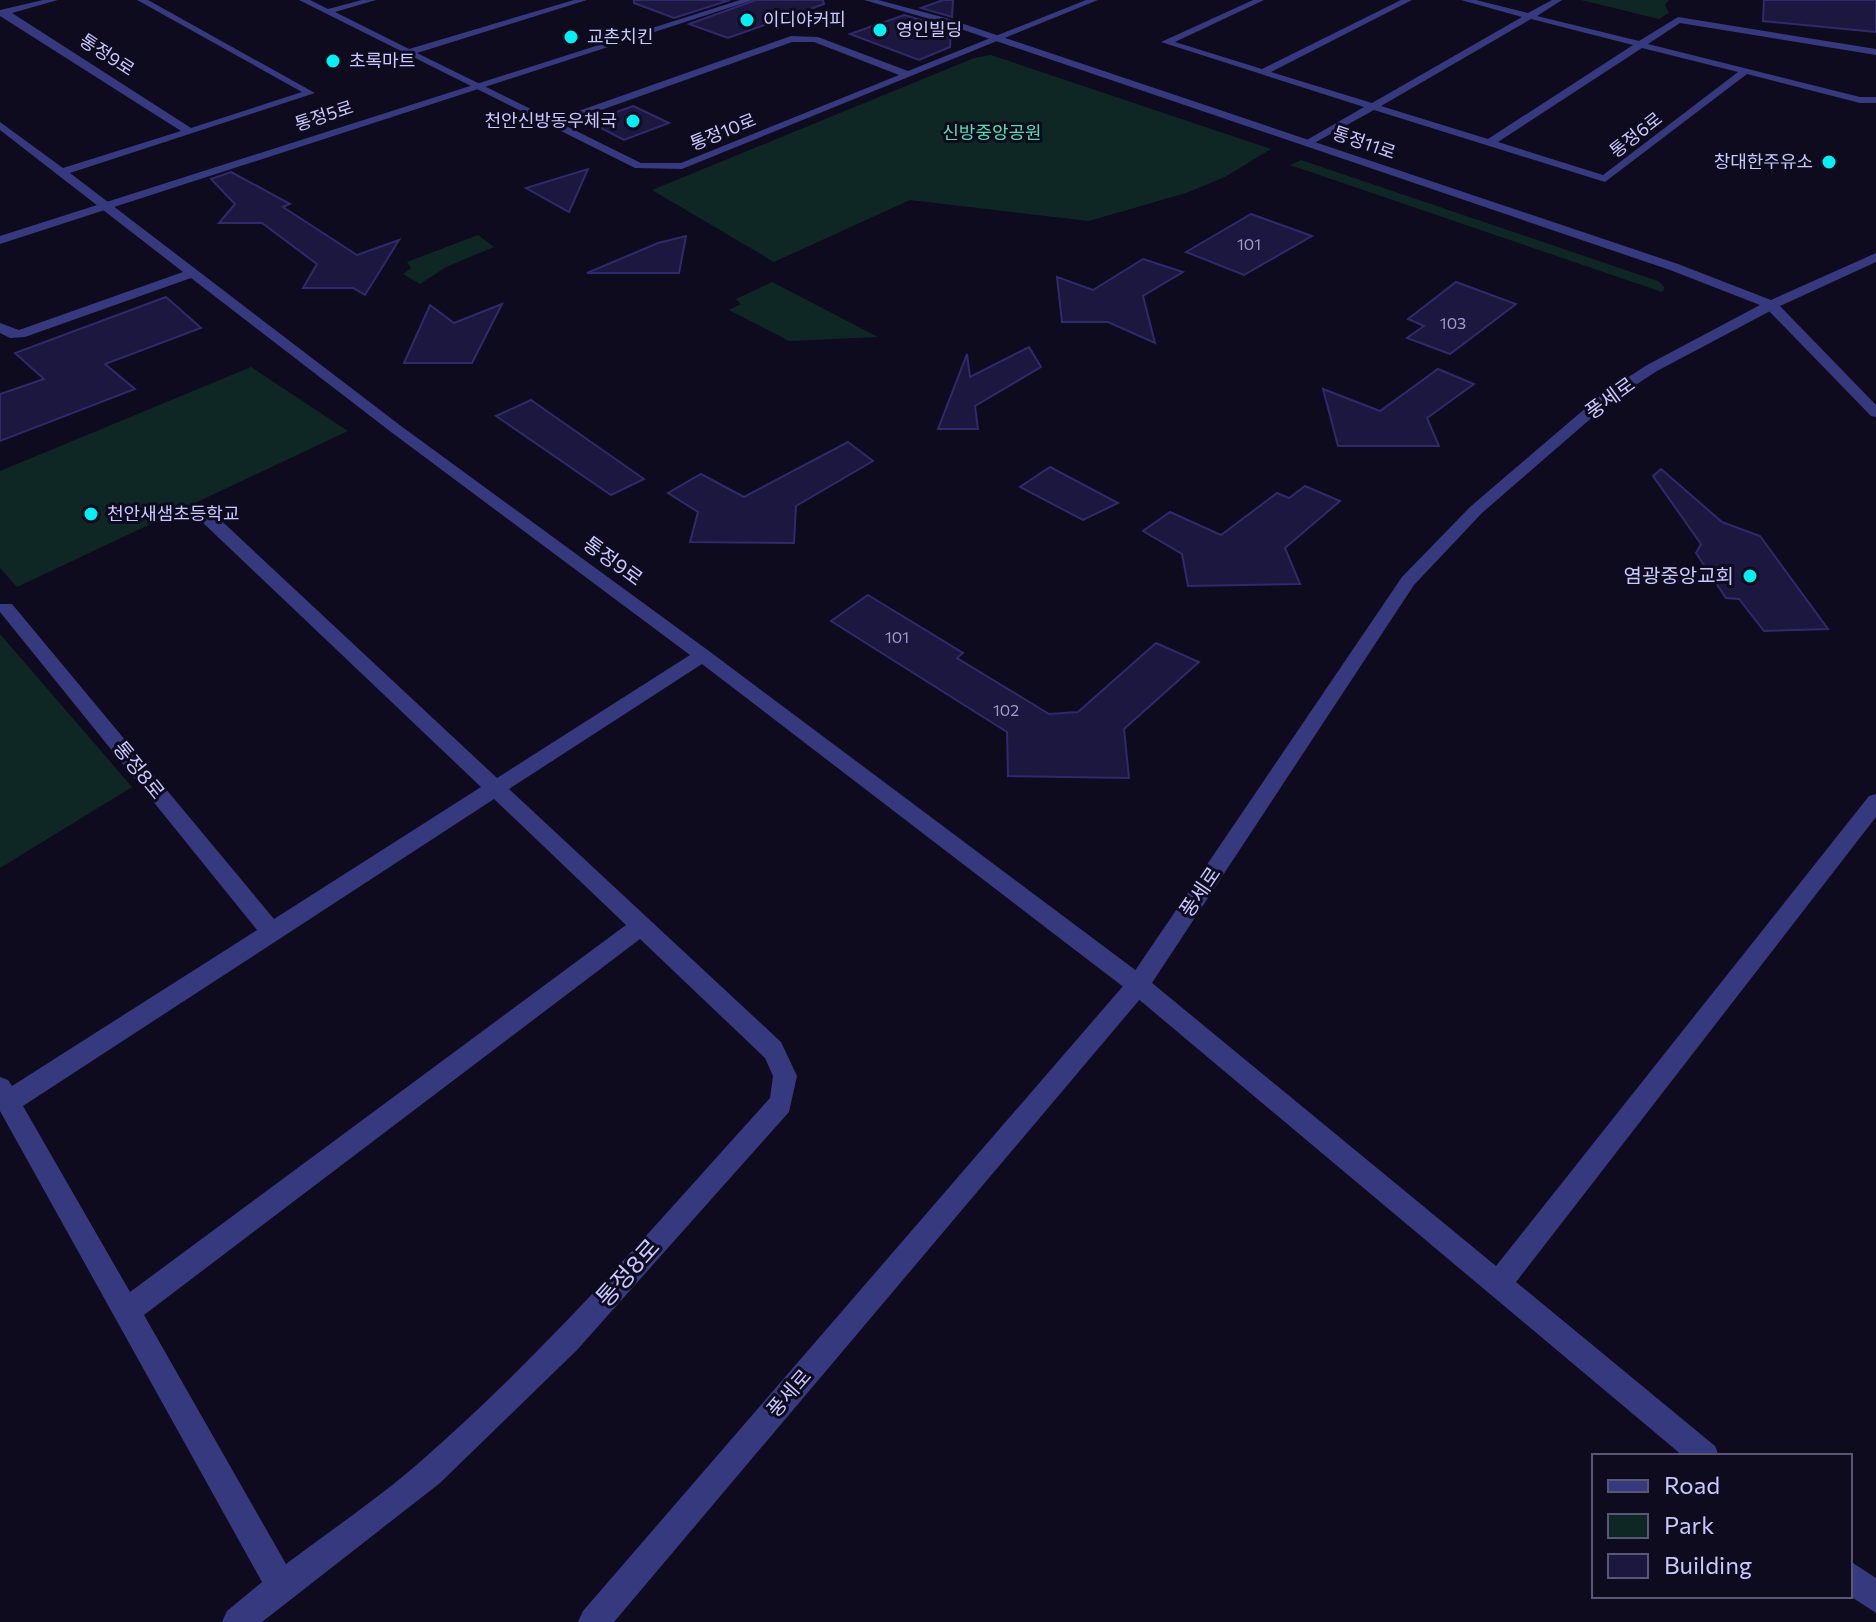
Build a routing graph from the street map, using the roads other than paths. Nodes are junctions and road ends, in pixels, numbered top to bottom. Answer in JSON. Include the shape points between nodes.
{"nodes":[{"id":1,"x":54,"y":0,"type":"edge"},
{"id":2,"x":141,"y":0,"type":"edge"},
{"id":3,"x":303,"y":0,"type":"edge"},
{"id":4,"x":372,"y":0,"type":"edge"},
{"id":5,"x":583,"y":0,"type":"edge"},
{"id":6,"x":723,"y":0,"type":"edge"},
{"id":7,"x":749,"y":0,"type":"edge"},
{"id":8,"x":868,"y":0,"type":"edge"},
{"id":9,"x":902,"y":0,"type":"edge"},
{"id":10,"x":1059,"y":0,"type":"edge"},
{"id":11,"x":1094,"y":0,"type":"edge"},
{"id":12,"x":1260,"y":0,"type":"edge"},
{"id":13,"x":1408,"y":0,"type":"edge"},
{"id":14,"x":1465,"y":0,"type":"edge"},
{"id":15,"x":1558,"y":0,"type":"edge"},
{"id":16,"x":1079,"y":6,"type":"junction"},
{"id":17,"x":326,"y":12,"type":"junction"},
{"id":18,"x":2,"y":13,"type":"edge"},
{"id":19,"x":1528,"y":16,"type":"junction"},
{"id":20,"x":943,"y":20,"type":"junction"},
{"id":21,"x":660,"y":26,"type":"junction"},
{"id":22,"x":999,"y":39,"type":"junction"},
{"id":23,"x":1637,"y":44,"type":"junction"},
{"id":24,"x":409,"y":52,"type":"junction"},
{"id":25,"x":1876,"y":52,"type":"edge"},
{"id":26,"x":1745,"y":71,"type":"junction"},
{"id":27,"x":1261,"y":73,"type":"junction"},
{"id":28,"x":906,"y":74,"type":"junction"},
{"id":29,"x":476,"y":87,"type":"junction"},
{"id":30,"x":1876,"y":100,"type":"edge"},
{"id":31,"x":1369,"y":109,"type":"junction"},
{"id":32,"x":551,"y":124,"type":"junction"},
{"id":33,"x":0,"y":125,"type":"edge"},
{"id":34,"x":189,"y":131,"type":"junction"},
{"id":35,"x":1309,"y":143,"type":"junction"},
{"id":36,"x":1488,"y":144,"type":"junction"},
{"id":37,"x":63,"y":172,"type":"junction"},
{"id":38,"x":107,"y":205,"type":"junction"},
{"id":39,"x":0,"y":240,"type":"edge"},
{"id":40,"x":1876,"y":257,"type":"edge"},
{"id":41,"x":195,"y":272,"type":"junction"},
{"id":42,"x":1771,"y":305,"type":"junction"},
{"id":43,"x":0,"y":327,"type":"edge"},
{"id":44,"x":1876,"y":413,"type":"edge"},
{"id":45,"x":205,"y":515,"type":"dead end"},
{"id":46,"x":6,"y":608,"type":"dead end"},
{"id":47,"x":703,"y":655,"type":"junction"},
{"id":48,"x":496,"y":788,"type":"junction"},
{"id":49,"x":1876,"y":802,"type":"edge"},
{"id":50,"x":640,"y":927,"type":"junction"},
{"id":51,"x":272,"y":933,"type":"junction"},
{"id":52,"x":1138,"y":985,"type":"junction"},
{"id":53,"x":4,"y":1095,"type":"edge"},
{"id":54,"x":1498,"y":1284,"type":"junction"},
{"id":55,"x":126,"y":1312,"type":"junction"},
{"id":56,"x":1703,"y":1454,"type":"edge"},
{"id":57,"x":1852,"y":1578,"type":"edge"},
{"id":58,"x":281,"y":1585,"type":"junction"},
{"id":59,"x":1876,"y":1598,"type":"edge"},
{"id":60,"x":238,"y":1622,"type":"edge"},
{"id":61,"x":594,"y":1622,"type":"edge"}],
"edges":[{"from":1,"to":18,"type":"street","name":"통정9로"},
{"from":2,"to":34,"type":"street","via":[[310,93]]},
{"from":3,"to":17,"type":"street","name":"통정10로"},
{"from":4,"to":17,"type":"street"},
{"from":5,"to":24,"type":"street"},
{"from":6,"to":21,"type":"street"},
{"from":7,"to":21,"type":"street"},
{"from":8,"to":20,"type":"street"},
{"from":9,"to":20,"type":"street"},
{"from":10,"to":16,"type":"street"},
{"from":11,"to":16,"type":"street","name":"통정10로"},
{"from":12,"to":27,"type":"street","name":"통정6로","via":[[1166,42]]},
{"from":13,"to":27,"type":"street"},
{"from":14,"to":19,"type":"street"},
{"from":15,"to":19,"type":"street"},
{"from":16,"to":22,"type":"street","name":"통정10로"},
{"from":17,"to":24,"type":"street","name":"통정10로"},
{"from":18,"to":34,"type":"street","name":"통정9로"},
{"from":19,"to":23,"type":"street"},
{"from":19,"to":31,"type":"street"},
{"from":20,"to":22,"type":"street","name":"통정11로"},
{"from":21,"to":29,"type":"street","name":"통정5로"},
{"from":22,"to":28,"type":"street","name":"통정10로"},
{"from":22,"to":35,"type":"street","name":"통정11로"},
{"from":23,"to":25,"type":"street","via":[[1678,20]]},
{"from":23,"to":26,"type":"street"},
{"from":23,"to":36,"type":"street"},
{"from":24,"to":29,"type":"street","name":"통정10로"},
{"from":26,"to":30,"type":"street"},
{"from":26,"to":36,"type":"street","name":"통정6로","via":[[1605,179]]},
{"from":27,"to":31,"type":"street","name":"통정6로"},
{"from":28,"to":32,"type":"street","via":[[815,39],[791,39]]},
{"from":28,"to":32,"type":"street","name":"통정10로","via":[[668,168],[639,166]]},
{"from":29,"to":32,"type":"street","name":"통정10로"},
{"from":29,"to":38,"type":"street","name":"통정5로"},
{"from":31,"to":35,"type":"street"},
{"from":31,"to":36,"type":"street","name":"통정6로"},
{"from":33,"to":37,"type":"street","name":"통정9로"},
{"from":34,"to":37,"type":"street"},
{"from":35,"to":42,"type":"street","name":"통정11로"},
{"from":37,"to":38,"type":"street","name":"통정9로"},
{"from":38,"to":39,"type":"street","name":"통정5로"},
{"from":38,"to":41,"type":"street","name":"통정9로"},
{"from":40,"to":42,"type":"street","name":"풍세로"},
{"from":41,"to":43,"type":"street","via":[[20,334]]},
{"from":41,"to":47,"type":"street","name":"통정9로","via":[[396,429]]},
{"from":42,"to":44,"type":"street"},
{"from":42,"to":52,"type":"street","name":"풍세로","via":[[1606,398],[1476,510],[1408,581]]},
{"from":45,"to":48,"type":"street","name":"통정8로"},
{"from":46,"to":51,"type":"street","name":"통정8로"},
{"from":47,"to":48,"type":"street"},
{"from":47,"to":52,"type":"street","name":"통정9로"},
{"from":48,"to":50,"type":"street","name":"통정8로"},
{"from":48,"to":51,"type":"street"},
{"from":49,"to":54,"type":"street"},
{"from":50,"to":55,"type":"street"},
{"from":50,"to":58,"type":"street","name":"통정8로","via":[[773,1050],[785,1068],[787,1086],[780,1104],[537,1372],[428,1474]]},
{"from":51,"to":53,"type":"street"},
{"from":52,"to":54,"type":"street","name":"통정9로"},
{"from":52,"to":61,"type":"street","name":"풍세로"},
{"from":53,"to":55,"type":"street"},
{"from":54,"to":56,"type":"street","name":"통정9로"},
{"from":55,"to":58,"type":"street"},
{"from":57,"to":59,"type":"street"},
{"from":58,"to":60,"type":"street","name":"통정8로"}]}
